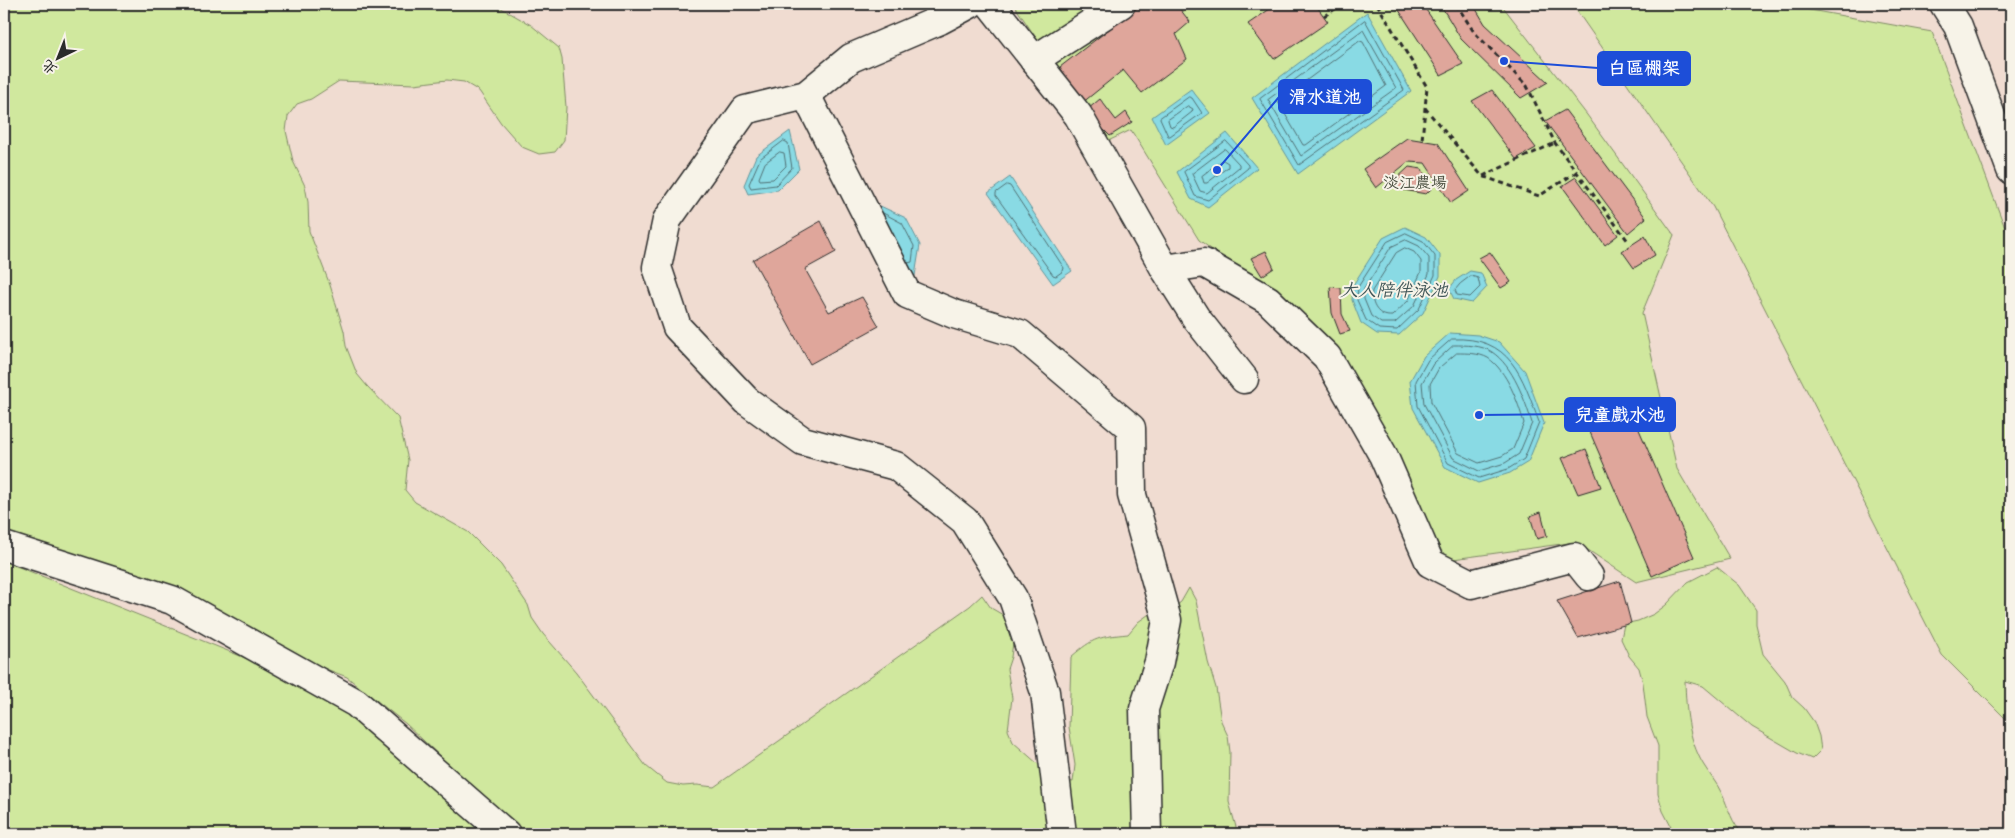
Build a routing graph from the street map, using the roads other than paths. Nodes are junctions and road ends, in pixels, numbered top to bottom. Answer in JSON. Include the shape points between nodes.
{"nodes":[{"id":1,"x":970,"y":4,"type":"edge"},
{"id":2,"x":990,"y":4,"type":"edge"},
{"id":3,"x":1121,"y":4,"type":"edge"},
{"id":4,"x":1944,"y":4,"type":"edge"},
{"id":5,"x":1034,"y":60,"type":"junction"},
{"id":6,"x":806,"y":95,"type":"junction"},
{"id":7,"x":2011,"y":170,"type":"edge"},
{"id":8,"x":1165,"y":269,"type":"junction"},
{"id":9,"x":1244,"y":379,"type":"dead end"},
{"id":10,"x":4,"y":546,"type":"edge"},
{"id":11,"x":1589,"y":576,"type":"dead end"},
{"id":12,"x":506,"y":834,"type":"edge"},
{"id":13,"x":1062,"y":834,"type":"edge"},
{"id":14,"x":1147,"y":834,"type":"edge"}],
"edges":[{"from":1,"to":6,"type":"street","via":[[852,58]]},
{"from":2,"to":5,"type":"street"},
{"from":3,"to":5,"type":"street"},
{"from":4,"to":7,"type":"street","via":[[1958,26]]},
{"from":5,"to":8,"type":"street","via":[[1078,115]]},
{"from":6,"to":13,"type":"street","via":[[745,110],[667,220],[657,267],[674,319],[678,328],[747,401],[803,441],[896,466],[965,521],[1013,598],[1045,692]]},
{"from":6,"to":14,"type":"street","via":[[907,294],[954,314],[1020,334],[1131,428],[1132,495],[1167,620],[1159,662],[1144,709]]},
{"from":8,"to":9,"type":"street","via":[[1196,318]]},
{"from":8,"to":11,"type":"street","via":[[1204,263],[1268,300],[1327,357],[1383,455],[1430,563],[1471,584],[1574,557]]},
{"from":10,"to":12,"type":"street","via":[[172,600],[356,703]]}]}
